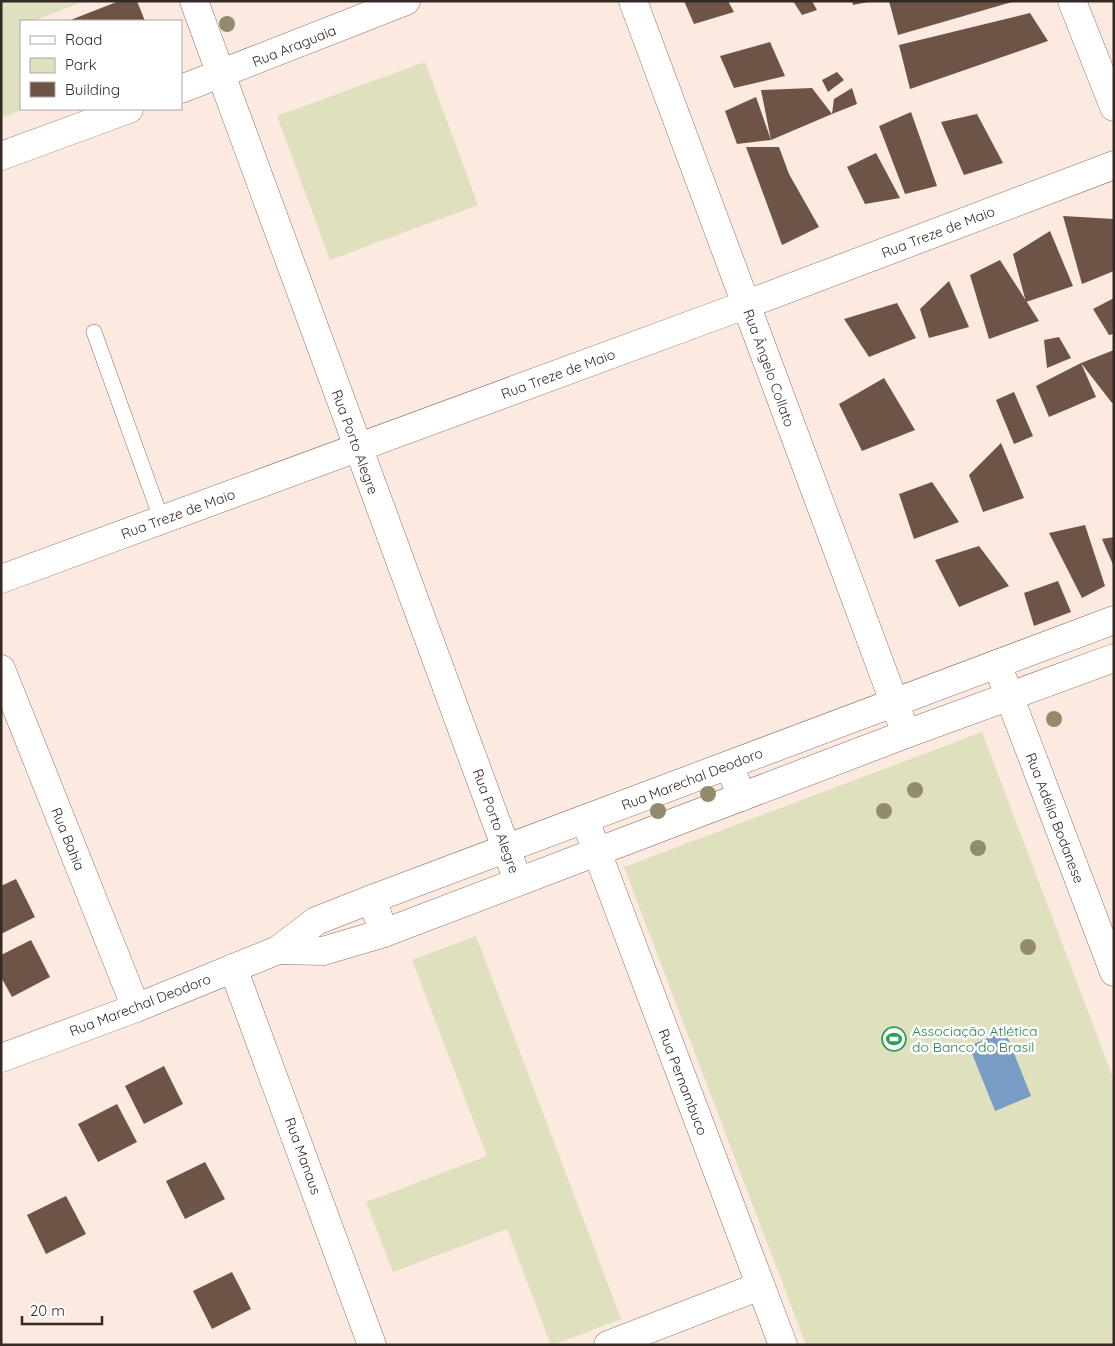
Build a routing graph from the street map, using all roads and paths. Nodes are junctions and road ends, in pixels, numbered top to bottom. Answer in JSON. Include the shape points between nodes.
{"nodes":[{"id":1,"x":194,"y":1,"type":"edge"},
{"id":2,"x":406,"y":1,"type":"edge"},
{"id":3,"x":633,"y":1,"type":"edge"},
{"id":4,"x":1072,"y":1,"type":"edge"},
{"id":5,"x":221,"y":75,"type":"junction"},
{"id":6,"x":182,"y":90,"type":"edge"},
{"id":7,"x":1114,"y":107,"type":"edge"},
{"id":8,"x":126,"y":110,"type":"edge"},
{"id":9,"x":1,"y":156,"type":"edge"},
{"id":10,"x":1114,"y":165,"type":"edge"},
{"id":11,"x":745,"y":306,"type":"junction"},
{"id":12,"x":94,"y":332,"type":"dead end"},
{"id":13,"x":358,"y":448,"type":"junction"},
{"id":14,"x":162,"y":520,"type":"junction"},
{"id":15,"x":1,"y":579,"type":"edge"},
{"id":16,"x":1114,"y":620,"type":"edge"},
{"id":17,"x":1114,"y":658,"type":"edge"},
{"id":18,"x":997,"y":664,"type":"junction"},
{"id":19,"x":1,"y":669,"type":"edge"},
{"id":20,"x":1009,"y":698,"type":"junction"},
{"id":21,"x":894,"y":703,"type":"junction"},
{"id":22,"x":906,"y":734,"type":"junction"},
{"id":23,"x":729,"y":765,"type":"junction"},
{"id":24,"x":742,"y":796,"type":"junction"},
{"id":25,"x":585,"y":820,"type":"junction"},
{"id":26,"x":507,"y":849,"type":"junction"},
{"id":27,"x":596,"y":851,"type":"junction"},
{"id":28,"x":518,"y":881,"type":"junction"},
{"id":29,"x":372,"y":899,"type":"junction"},
{"id":30,"x":384,"y":933,"type":"junction"},
{"id":31,"x":278,"y":950,"type":"junction"},
{"id":32,"x":233,"y":968,"type":"junction"},
{"id":33,"x":1114,"y":972,"type":"edge"},
{"id":34,"x":136,"y":1008,"type":"junction"},
{"id":35,"x":1,"y":1058,"type":"edge"},
{"id":36,"x":760,"y":1286,"type":"junction"},
{"id":37,"x":372,"y":1345,"type":"edge"},
{"id":38,"x":608,"y":1345,"type":"edge"},
{"id":39,"x":783,"y":1345,"type":"edge"}],
"edges":[{"from":1,"to":5,"type":"street","name":"Rua Porto Alegre"},
{"from":2,"to":5,"type":"street","name":"Rua Araguaia"},
{"from":3,"to":11,"type":"street","name":"Rua Ângelo Collato"},
{"from":4,"to":7,"type":"street"},
{"from":5,"to":6,"type":"street","name":"Rua Araguaia"},
{"from":5,"to":13,"type":"street","name":"Rua Porto Alegre"},
{"from":8,"to":9,"type":"street"},
{"from":10,"to":11,"type":"street","name":"Rua Treze de Maio"},
{"from":11,"to":13,"type":"street","name":"Rua Treze de Maio"},
{"from":11,"to":21,"type":"street","name":"Rua Ângelo Collato"},
{"from":12,"to":14,"type":"lane"},
{"from":13,"to":14,"type":"street","name":"Rua Treze de Maio"},
{"from":13,"to":26,"type":"street","name":"Rua Porto Alegre"},
{"from":14,"to":15,"type":"street","name":"Rua Treze de Maio"},
{"from":16,"to":18,"type":"street","name":"Rua Marechal Deodoro"},
{"from":17,"to":20,"type":"street","name":"Rua Marechal Deodoro"},
{"from":18,"to":20,"type":"street","name":"Rua Adélia Bodanese"},
{"from":18,"to":21,"type":"street","name":"Rua Marechal Deodoro"},
{"from":19,"to":34,"type":"street","name":"Rua Bahia"},
{"from":20,"to":22,"type":"street","name":"Rua Marechal Deodoro"},
{"from":20,"to":33,"type":"street","name":"Rua Adélia Bodanese"},
{"from":21,"to":22,"type":"street","name":"Rua Ângelo Collato"},
{"from":21,"to":23,"type":"street","name":"Rua Marechal Deodoro"},
{"from":22,"to":24,"type":"street","name":"Rua Marechal Deodoro"},
{"from":23,"to":24,"type":"street"},
{"from":23,"to":25,"type":"street","name":"Rua Marechal Deodoro"},
{"from":24,"to":27,"type":"street","name":"Rua Marechal Deodoro"},
{"from":25,"to":26,"type":"street","name":"Rua Marechal Deodoro"},
{"from":25,"to":27,"type":"street","name":"Rua Pernambuco"},
{"from":26,"to":28,"type":"street","name":"Rua Porto Alegre"},
{"from":26,"to":29,"type":"street","name":"Rua Marechal Deodoro"},
{"from":27,"to":28,"type":"street","name":"Rua Marechal Deodoro"},
{"from":27,"to":36,"type":"street","name":"Rua Pernambuco"},
{"from":28,"to":30,"type":"street","name":"Rua Marechal Deodoro"},
{"from":29,"to":30,"type":"street"},
{"from":29,"to":31,"type":"street","name":"Rua Marechal Deodoro","via":[[316,922]]},
{"from":30,"to":31,"type":"street","name":"Rua Marechal Deodoro","via":[[323,951]]},
{"from":31,"to":32,"type":"street","name":"Rua Marechal Deodoro"},
{"from":32,"to":34,"type":"street","name":"Rua Marechal Deodoro"},
{"from":32,"to":37,"type":"street","name":"Rua Manaus"},
{"from":34,"to":35,"type":"street","name":"Rua Marechal Deodoro"},
{"from":36,"to":38,"type":"street"},
{"from":36,"to":39,"type":"street","name":"Rua Pernambuco"}]}
